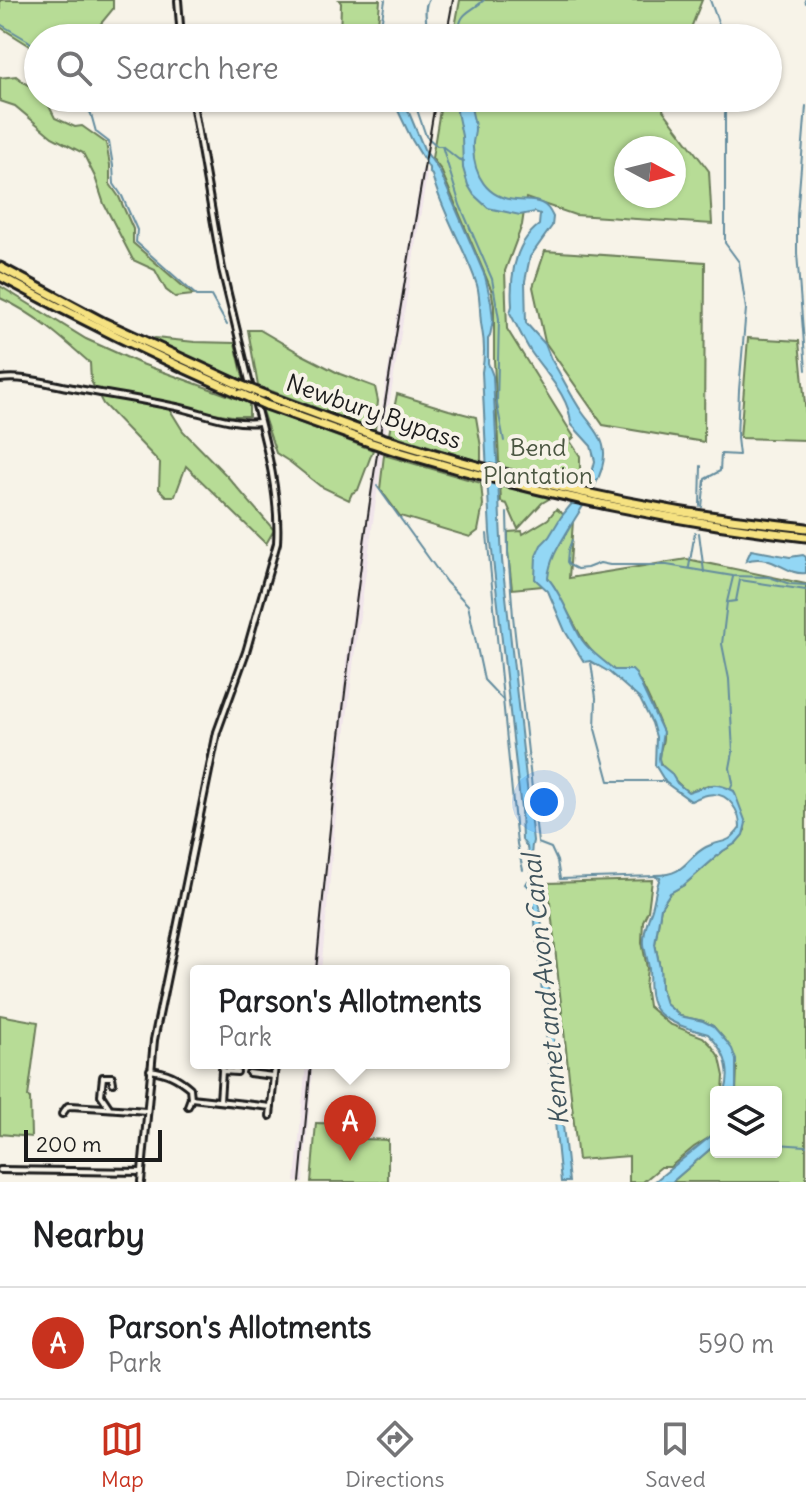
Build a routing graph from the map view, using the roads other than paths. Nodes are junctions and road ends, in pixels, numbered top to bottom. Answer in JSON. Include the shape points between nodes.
{"nodes":[{"id":1,"x":178,"y":0,"type":"edge"},
{"id":2,"x":180,"y":24,"type":"edge"},
{"id":3,"x":194,"y":112,"type":"edge"},
{"id":4,"x":0,"y":267,"type":"edge"},
{"id":5,"x":0,"y":276,"type":"edge"},
{"id":6,"x":0,"y":379,"type":"edge"},
{"id":7,"x":259,"y":422,"type":"junction"},
{"id":8,"x":372,"y":439,"type":"junction"},
{"id":9,"x":503,"y":478,"type":"junction"},
{"id":10,"x":599,"y":500,"type":"junction"},
{"id":11,"x":806,"y":528,"type":"edge"},
{"id":12,"x":806,"y":537,"type":"edge"},
{"id":13,"x":274,"y":1069,"type":"edge"},
{"id":14,"x":150,"y":1070,"type":"junction"},
{"id":15,"x":222,"y":1071,"type":"joint"},
{"id":16,"x":237,"y":1072,"type":"dead end"},
{"id":17,"x":249,"y":1073,"type":"dead end"},
{"id":18,"x":273,"y":1076,"type":"junction"},
{"id":19,"x":113,"y":1083,"type":"dead end"},
{"id":20,"x":191,"y":1098,"type":"junction"},
{"id":21,"x":220,"y":1101,"type":"junction"},
{"id":22,"x":188,"y":1106,"type":"dead end"},
{"id":23,"x":109,"y":1107,"type":"junction"},
{"id":24,"x":271,"y":1107,"type":"junction"},
{"id":25,"x":146,"y":1111,"type":"junction"},
{"id":26,"x":62,"y":1114,"type":"dead end"},
{"id":27,"x":270,"y":1116,"type":"dead end"},
{"id":28,"x":0,"y":1170,"type":"edge"},
{"id":29,"x":142,"y":1172,"type":"junction"},
{"id":30,"x":141,"y":1182,"type":"edge"}],
"edges":[{"from":1,"to":2,"type":"street"},
{"from":3,"to":7,"type":"street","via":[[222,269]]},
{"from":4,"to":8,"type":"highway","name":"Newbury Bypass","bridge":true,"via":[[105,323]]},
{"from":5,"to":8,"type":"highway","name":"Newbury Bypass","bridge":true,"via":[[134,346],[266,405]]},
{"from":6,"to":7,"type":"street","via":[[34,379],[246,424]]},
{"from":7,"to":14,"type":"street","via":[[271,472],[277,543],[217,732]]},
{"from":8,"to":9,"type":"highway","name":"Newbury Bypass","bridge":true},
{"from":9,"to":10,"type":"highway","name":"Newbury Bypass","via":[[563,496]]},
{"from":9,"to":10,"type":"highway","name":"Newbury Bypass","via":[[569,489]]},
{"from":10,"to":11,"type":"highway","name":"Newbury Bypass"},
{"from":10,"to":12,"type":"highway","name":"Newbury Bypass","via":[[705,524]]},
{"from":13,"to":18,"type":"street"},
{"from":14,"to":20,"type":"street","via":[[169,1073],[186,1084]]},
{"from":14,"to":25,"type":"street"},
{"from":15,"to":16,"type":"street"},
{"from":15,"to":21,"type":"street"},
{"from":17,"to":18,"type":"street"},
{"from":18,"to":24,"type":"street"},
{"from":19,"to":23,"type":"street","via":[[112,1077],[103,1077],[101,1095]]},
{"from":20,"to":21,"type":"street"},
{"from":20,"to":22,"type":"street"},
{"from":21,"to":24,"type":"street"},
{"from":23,"to":25,"type":"street"},
{"from":23,"to":26,"type":"street","via":[[68,1106]]},
{"from":24,"to":27,"type":"street"},
{"from":25,"to":29,"type":"street"},
{"from":28,"to":29,"type":"street"},
{"from":29,"to":30,"type":"street"}]}
